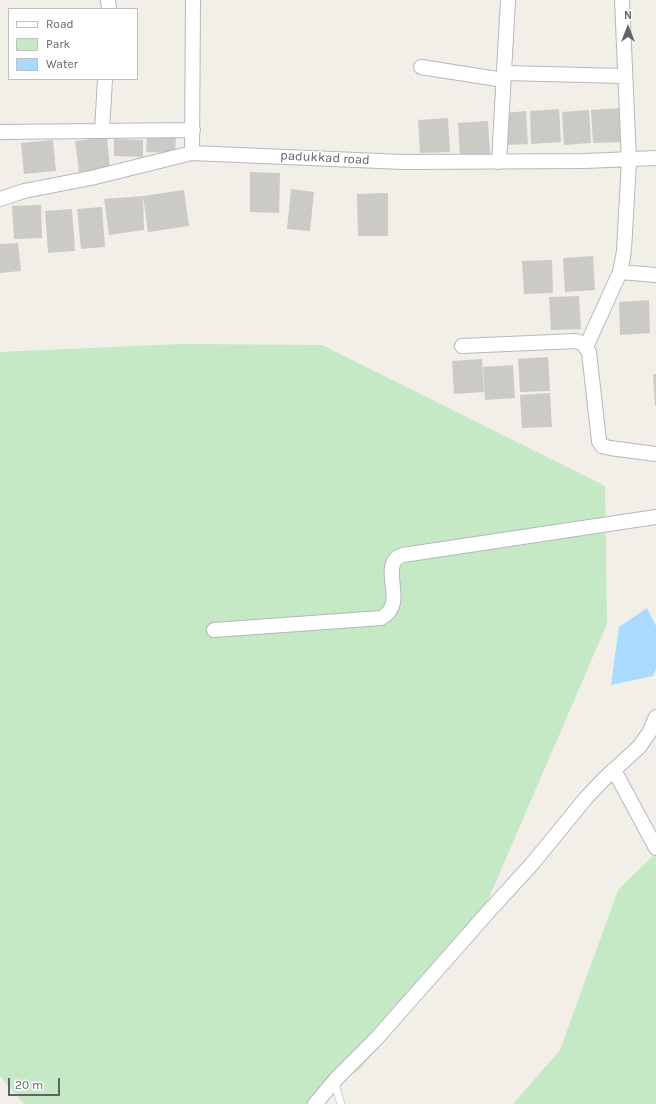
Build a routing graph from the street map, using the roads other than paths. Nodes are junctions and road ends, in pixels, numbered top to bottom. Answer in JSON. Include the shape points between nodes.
{"nodes":[{"id":1,"x":194,"y":0,"type":"edge"},
{"id":2,"x":508,"y":0,"type":"edge"},
{"id":3,"x":622,"y":0,"type":"edge"},
{"id":4,"x":421,"y":67,"type":"dead end"},
{"id":5,"x":504,"y":76,"type":"junction"},
{"id":6,"x":625,"y":76,"type":"junction"},
{"id":7,"x":105,"y":80,"type":"edge"},
{"id":8,"x":192,"y":130,"type":"junction"},
{"id":9,"x":102,"y":131,"type":"junction"},
{"id":10,"x":0,"y":132,"type":"edge"},
{"id":11,"x":192,"y":153,"type":"junction"},
{"id":12,"x":656,"y":158,"type":"edge"},
{"id":13,"x":629,"y":160,"type":"junction"},
{"id":14,"x":499,"y":162,"type":"junction"},
{"id":15,"x":0,"y":199,"type":"edge"},
{"id":16,"x":620,"y":272,"type":"junction"},
{"id":17,"x":656,"y":275,"type":"edge"},
{"id":18,"x":462,"y":346,"type":"dead end"},
{"id":19,"x":586,"y":347,"type":"junction"},
{"id":20,"x":656,"y":454,"type":"edge"},
{"id":21,"x":656,"y":517,"type":"edge"},
{"id":22,"x":214,"y":630,"type":"dead end"},
{"id":23,"x":656,"y":717,"type":"edge"},
{"id":24,"x":614,"y":770,"type":"junction"},
{"id":25,"x":656,"y":848,"type":"edge"},
{"id":26,"x":334,"y":1081,"type":"junction"},
{"id":27,"x":315,"y":1104,"type":"edge"},
{"id":28,"x":341,"y":1104,"type":"edge"}],
"edges":[{"from":1,"to":8,"type":"street"},
{"from":2,"to":5,"type":"street"},
{"from":3,"to":6,"type":"street"},
{"from":4,"to":5,"type":"street"},
{"from":5,"to":6,"type":"street"},
{"from":5,"to":14,"type":"street"},
{"from":6,"to":13,"type":"street"},
{"from":7,"to":9,"type":"street"},
{"from":8,"to":9,"type":"street"},
{"from":8,"to":11,"type":"street"},
{"from":9,"to":10,"type":"street"},
{"from":11,"to":14,"type":"street","name":"padukkad road","via":[[403,162]]},
{"from":11,"to":15,"type":"street","name":"padukkad road","via":[[91,178],[24,191]]},
{"from":12,"to":13,"type":"street","name":"padukkad road"},
{"from":13,"to":14,"type":"street","name":"padukkad road"},
{"from":13,"to":16,"type":"street","via":[[624,251]]},
{"from":16,"to":17,"type":"street"},
{"from":16,"to":19,"type":"street"},
{"from":18,"to":19,"type":"street","via":[[576,341]]},
{"from":19,"to":20,"type":"street","via":[[589,352],[599,441],[602,446]]},
{"from":21,"to":22,"type":"street","via":[[403,554],[396,558],[392,565],[392,608],[381,618]]},
{"from":23,"to":24,"type":"street","via":[[639,747]]},
{"from":24,"to":25,"type":"street"},
{"from":24,"to":26,"type":"street","via":[[586,798],[532,864],[377,1038]]},
{"from":26,"to":27,"type":"street"},
{"from":26,"to":28,"type":"lane"}]}
